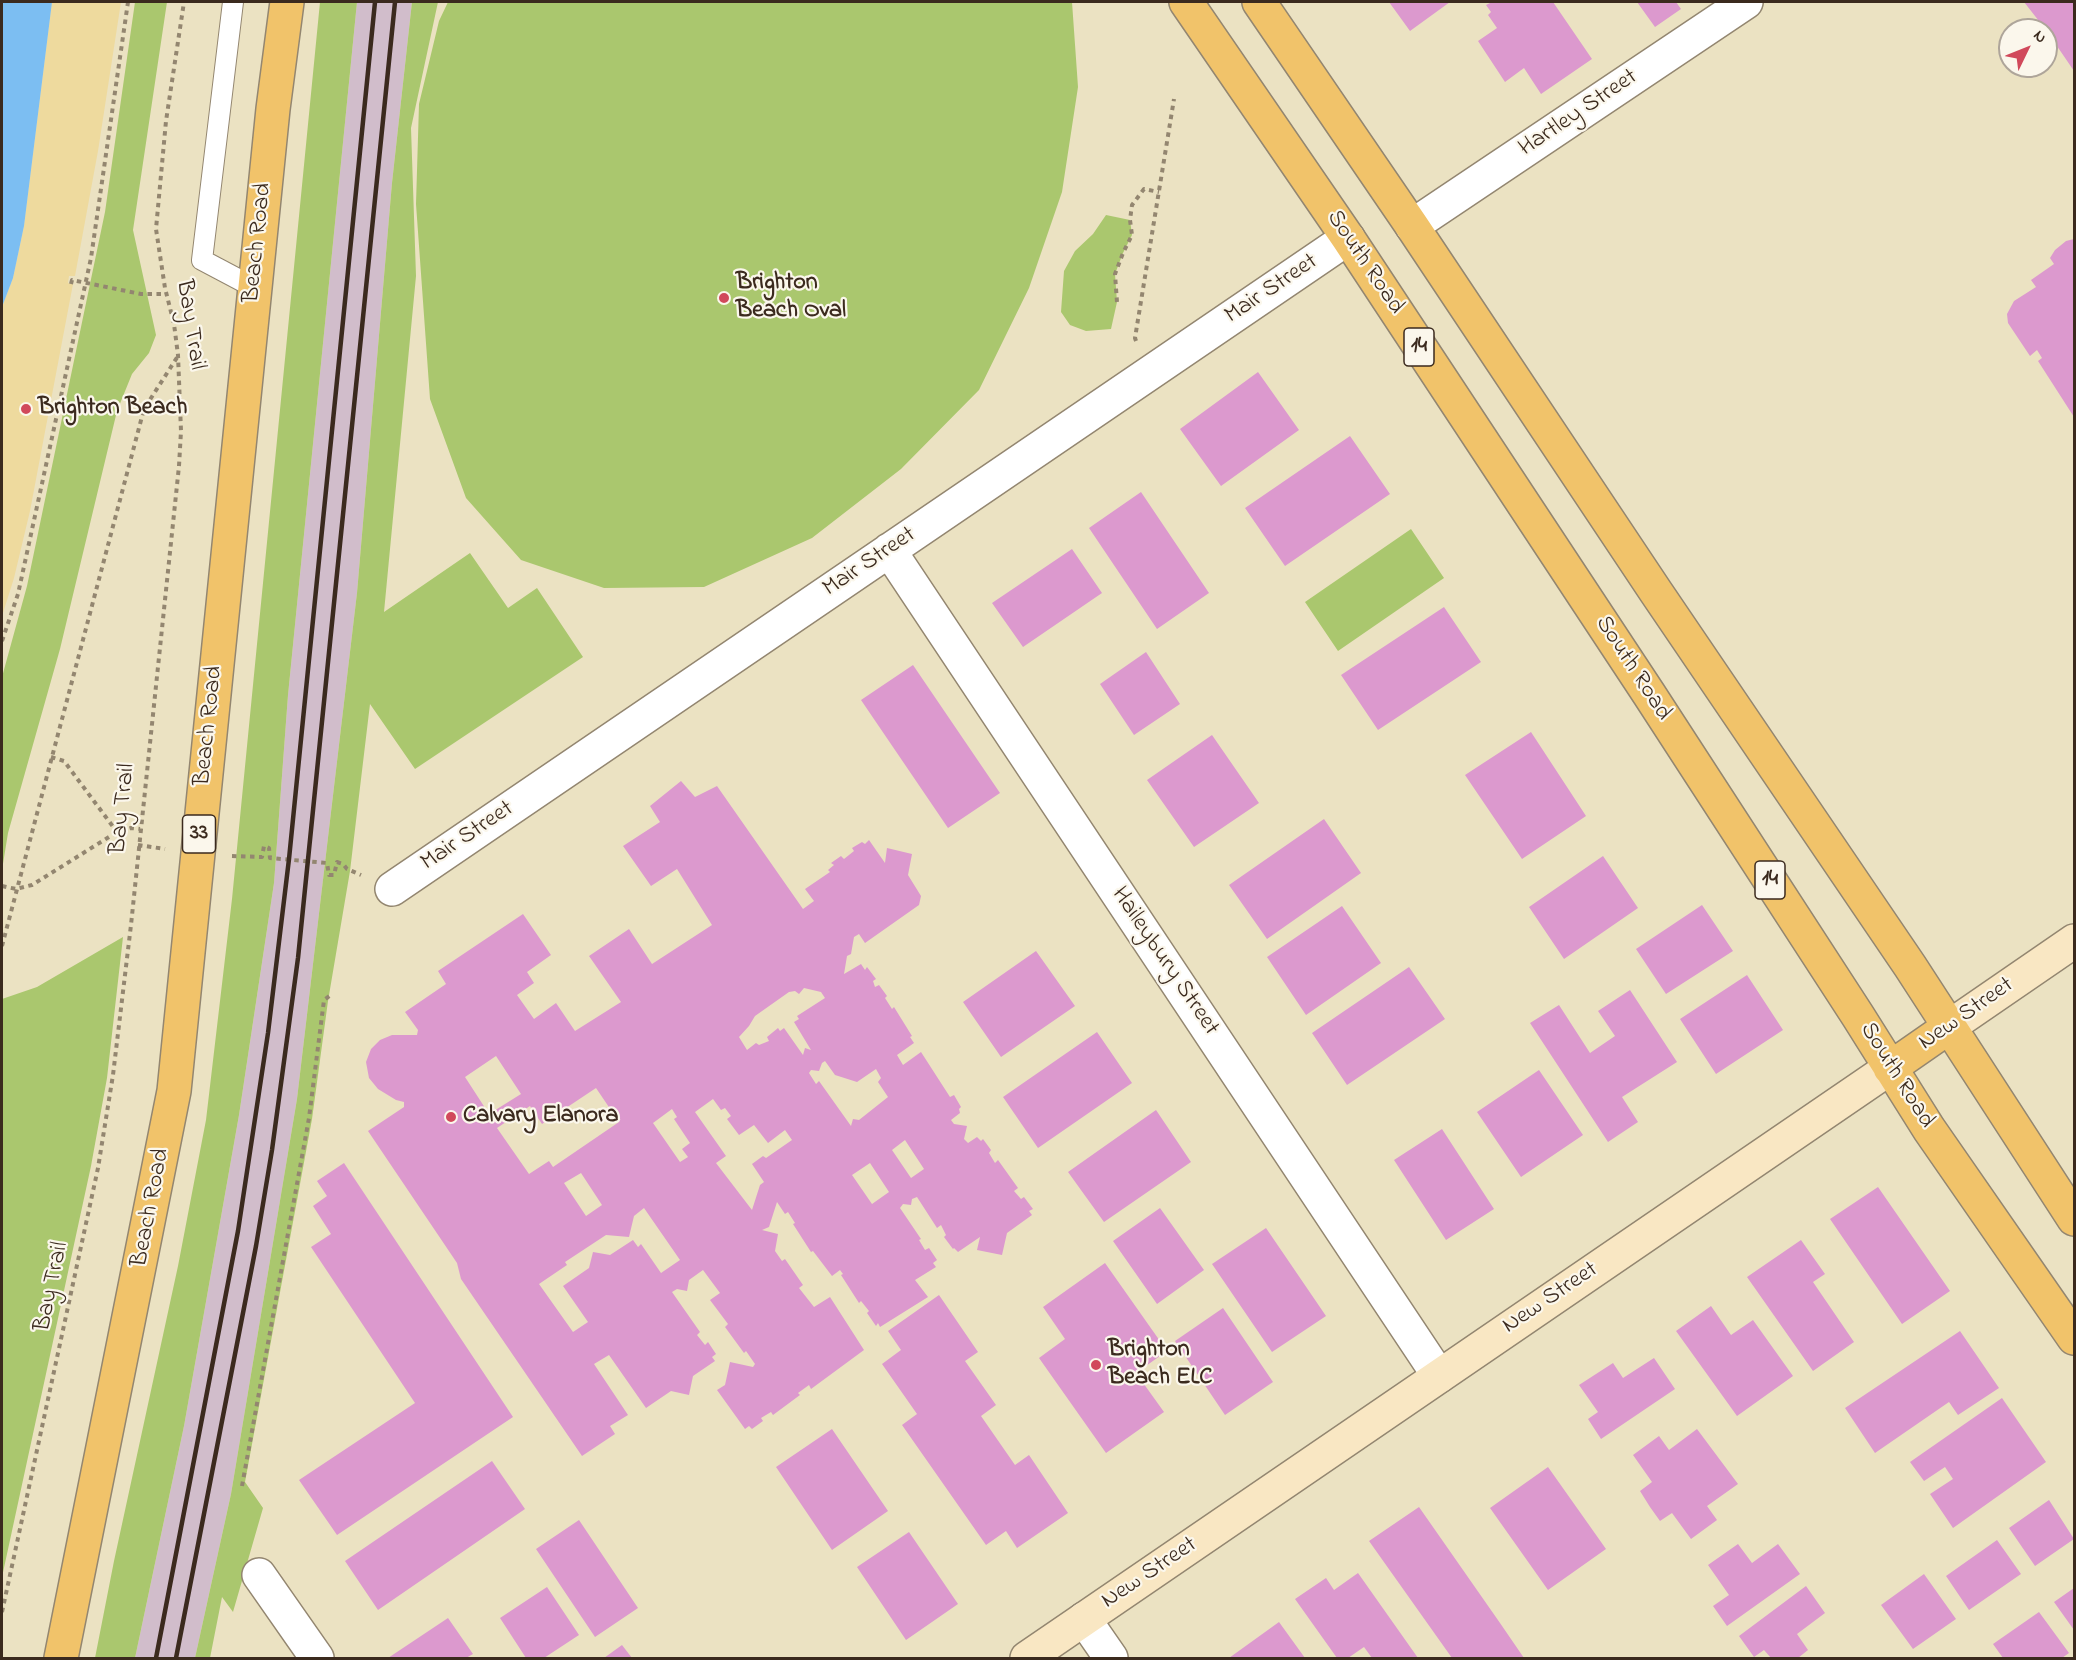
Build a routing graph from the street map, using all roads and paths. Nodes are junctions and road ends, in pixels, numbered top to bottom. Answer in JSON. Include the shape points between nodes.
{"nodes":[{"id":1,"x":128,"y":2,"type":"edge"},
{"id":2,"x":184,"y":2,"type":"edge"},
{"id":3,"x":233,"y":2,"type":"edge"},
{"id":4,"x":287,"y":2,"type":"edge"},
{"id":5,"x":1186,"y":2,"type":"edge"},
{"id":6,"x":1258,"y":2,"type":"edge"},
{"id":7,"x":1746,"y":2,"type":"edge"},
{"id":8,"x":1174,"y":99,"type":"dead end"},
{"id":9,"x":1159,"y":192,"type":"junction"},
{"id":10,"x":1412,"y":226,"type":"junction"},
{"id":11,"x":1348,"y":238,"type":"junction"},
{"id":12,"x":85,"y":283,"type":"junction"},
{"id":13,"x":70,"y":284,"type":"dead end"},
{"id":14,"x":255,"y":288,"type":"junction"},
{"id":15,"x":167,"y":294,"type":"junction"},
{"id":16,"x":1117,"y":302,"type":"dead end"},
{"id":17,"x":178,"y":355,"type":"junction"},
{"id":18,"x":1155,"y":370,"type":"junction"},
{"id":19,"x":889,"y":550,"type":"junction"},
{"id":20,"x":2,"y":641,"type":"edge"},
{"id":21,"x":51,"y":757,"type":"junction"},
{"id":22,"x":140,"y":829,"type":"junction"},
{"id":23,"x":117,"y":832,"type":"junction"},
{"id":24,"x":138,"y":845,"type":"junction"},
{"id":25,"x":197,"y":853,"type":"junction"},
{"id":26,"x":2,"y":886,"type":"edge"},
{"id":27,"x":15,"y":889,"type":"junction"},
{"id":28,"x":392,"y":889,"type":"joint"},
{"id":29,"x":2074,"y":941,"type":"edge"},
{"id":30,"x":2,"y":946,"type":"edge"},
{"id":31,"x":332,"y":994,"type":"dead end"},
{"id":32,"x":1949,"y":1027,"type":"junction"},
{"id":33,"x":1890,"y":1068,"type":"junction"},
{"id":34,"x":2074,"y":1219,"type":"edge"},
{"id":35,"x":2074,"y":1338,"type":"edge"},
{"id":36,"x":1439,"y":1376,"type":"junction"},
{"id":37,"x":242,"y":1486,"type":"dead end"},
{"id":38,"x":259,"y":1575,"type":"dead end"},
{"id":39,"x":2,"y":1612,"type":"edge"},
{"id":40,"x":1084,"y":1619,"type":"junction"},
{"id":41,"x":61,"y":1659,"type":"edge"},
{"id":42,"x":317,"y":1659,"type":"edge"},
{"id":43,"x":1027,"y":1659,"type":"edge"},
{"id":44,"x":1111,"y":1659,"type":"edge"}],
"edges":[{"from":1,"to":12,"type":"path"},
{"from":2,"to":15,"type":"path","name":"Bay Trail","via":[[166,122],[156,229]]},
{"from":3,"to":14,"type":"lane","via":[[202,260]]},
{"from":4,"to":14,"type":"main road","name":"Beach Road","number":"33"},
{"from":5,"to":11,"type":"main road","name":"South Road","number":"14"},
{"from":6,"to":10,"type":"main road"},
{"from":7,"to":10,"type":"street","name":"Hartley Street"},
{"from":8,"to":9,"type":"path"},
{"from":9,"to":16,"type":"path","via":[[1144,189],[1132,205],[1132,236],[1115,274]]},
{"from":9,"to":18,"type":"path","via":[[1135,338]]},
{"from":10,"to":32,"type":"main road"},
{"from":11,"to":18,"type":"street","name":"Mair Street"},
{"from":11,"to":33,"type":"main road","name":"South Road","number":"14"},
{"from":12,"to":13,"type":"path","via":[[72,279]]},
{"from":12,"to":15,"type":"path","via":[[141,294]]},
{"from":12,"to":20,"type":"path","via":[[18,594]]},
{"from":14,"to":25,"type":"main road","name":"Beach Road","number":"33"},
{"from":15,"to":17,"type":"path","name":"Bay Trail"},
{"from":17,"to":21,"type":"path","via":[[144,410]]},
{"from":17,"to":22,"type":"path","name":"Bay Trail","via":[[179,466]]},
{"from":18,"to":19,"type":"street","name":"Mair Street"},
{"from":19,"to":28,"type":"street","name":"Mair Street"},
{"from":19,"to":36,"type":"street","name":"Haileybury Street"},
{"from":21,"to":23,"type":"path","via":[[64,761]]},
{"from":21,"to":27,"type":"path"},
{"from":22,"to":23,"type":"path"},
{"from":22,"to":24,"type":"path","name":"Bay Trail"},
{"from":23,"to":27,"type":"path","via":[[32,885]]},
{"from":24,"to":25,"type":"path"},
{"from":24,"to":39,"type":"path","name":"Bay Trail","via":[[113,1075],[98,1168]]},
{"from":25,"to":28,"type":"path","via":[[262,857],[264,846],[269,848],[270,858],[327,863],[329,874],[334,875],[337,862]]},
{"from":25,"to":41,"type":"main road","name":"Beach Road","number":"33","via":[[174,1091]]},
{"from":26,"to":27,"type":"path"},
{"from":27,"to":30,"type":"path"},
{"from":29,"to":32,"type":"main road","name":"New Street"},
{"from":31,"to":37,"type":"path","via":[[324,999],[309,1118]]},
{"from":32,"to":33,"type":"main road","name":"New Street"},
{"from":32,"to":34,"type":"main road"},
{"from":33,"to":35,"type":"main road","name":"South Road","number":"14"},
{"from":33,"to":36,"type":"main road","name":"New Street"},
{"from":36,"to":40,"type":"main road","name":"New Street"},
{"from":38,"to":42,"type":"street"},
{"from":40,"to":43,"type":"main road","name":"New Street"},
{"from":40,"to":44,"type":"street"}]}
